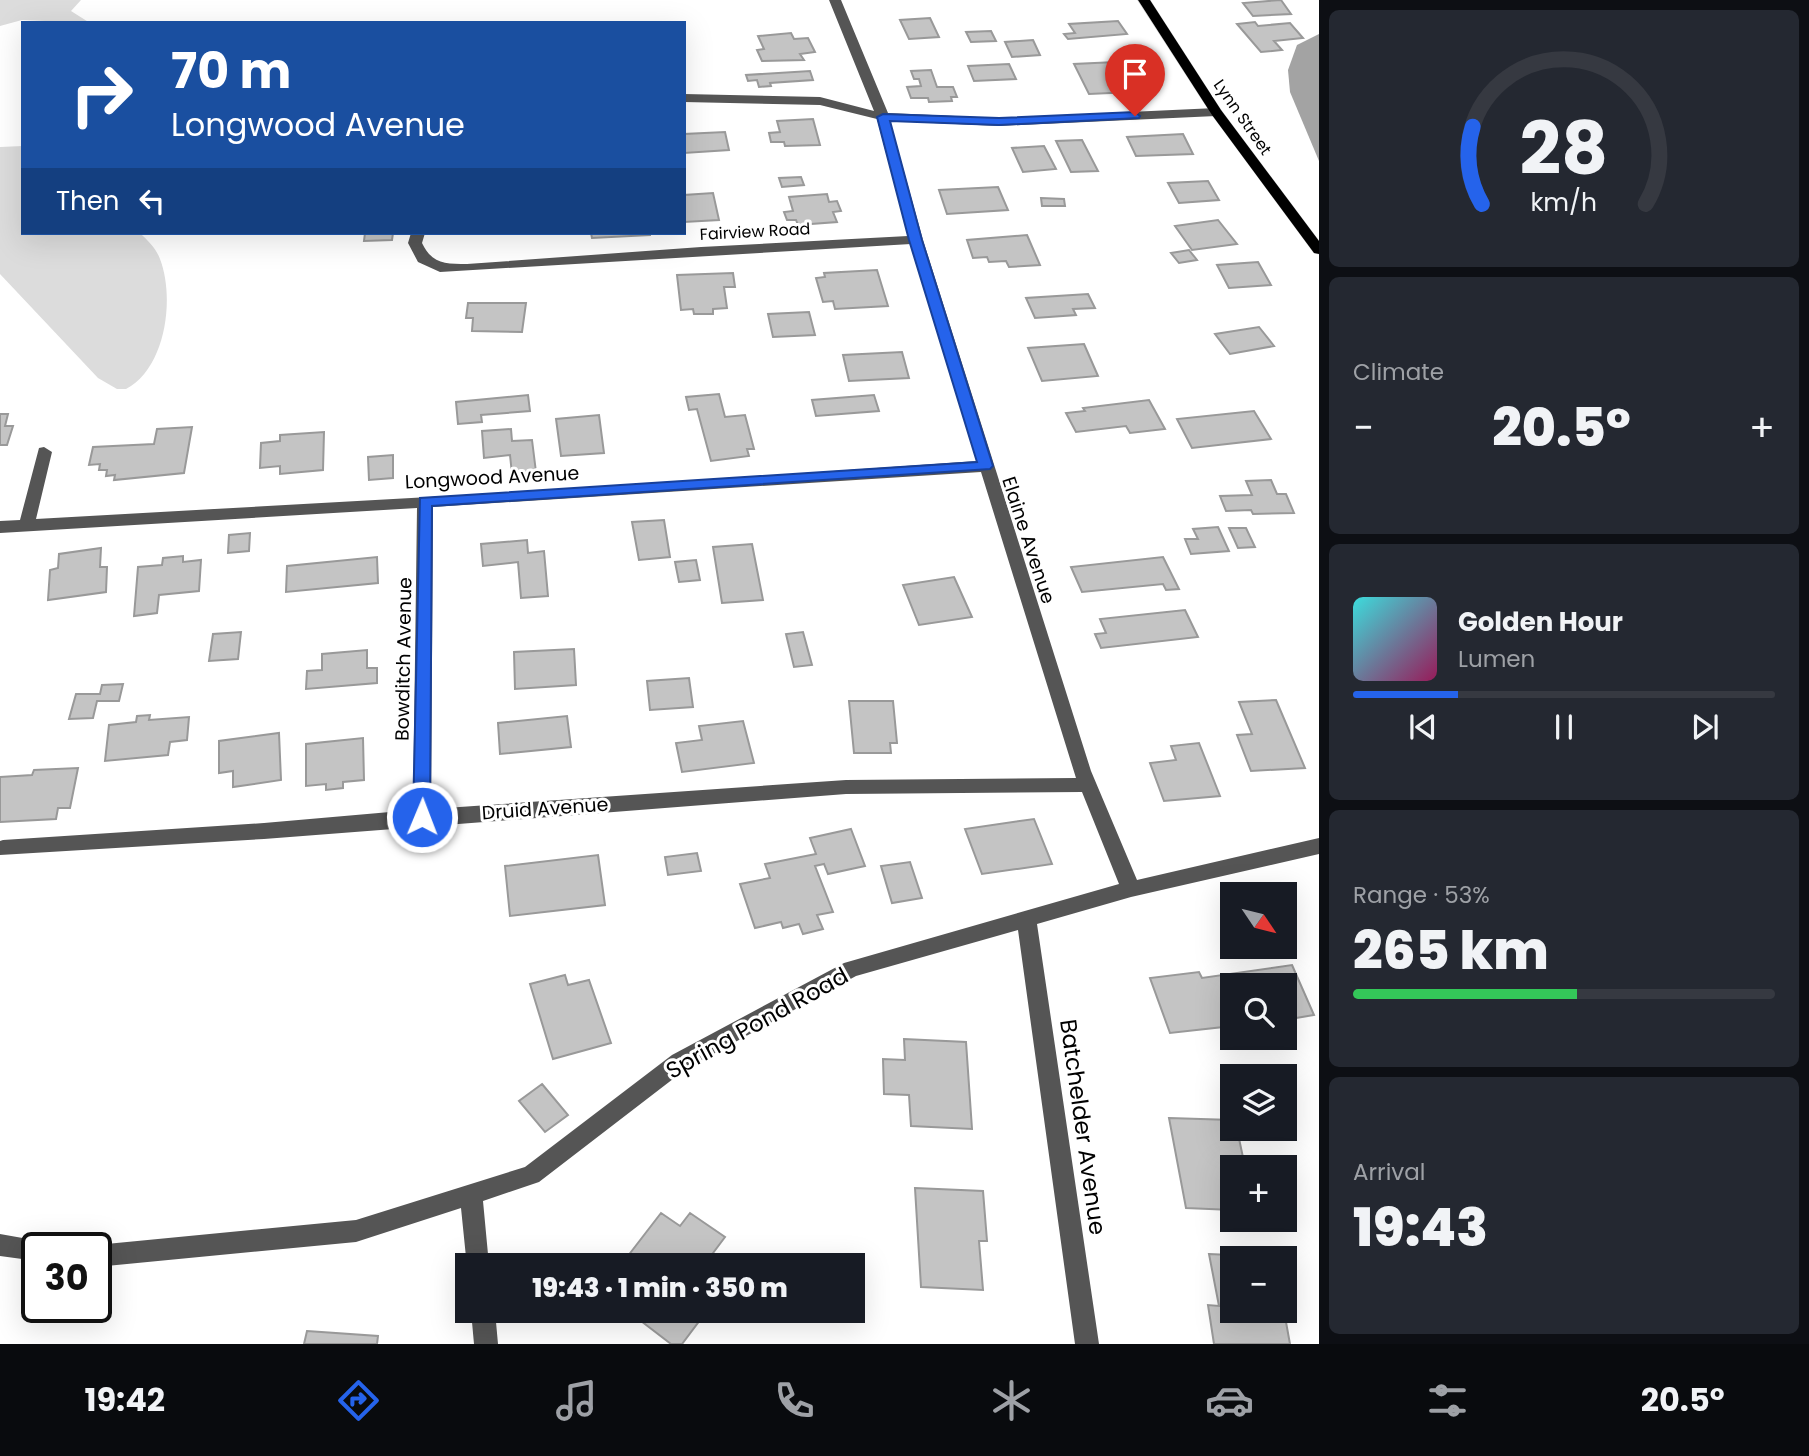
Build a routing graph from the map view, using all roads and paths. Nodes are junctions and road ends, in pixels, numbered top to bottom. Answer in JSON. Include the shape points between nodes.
{"nodes":[{"id":1,"x":835,"y":0,"type":"edge"},
{"id":2,"x":1144,"y":0,"type":"edge"},
{"id":3,"x":686,"y":99,"type":"edge"},
{"id":4,"x":1216,"y":112,"type":"junction"},
{"id":5,"x":883,"y":117,"type":"junction"},
{"id":6,"x":417,"y":235,"type":"edge"},
{"id":7,"x":916,"y":240,"type":"junction"},
{"id":8,"x":1319,"y":250,"type":"edge"},
{"id":9,"x":44,"y":452,"type":"dead end"},
{"id":10,"x":985,"y":466,"type":"junction"},
{"id":11,"x":425,"y":502,"type":"junction"},
{"id":12,"x":27,"y":525,"type":"junction"},
{"id":13,"x":0,"y":527,"type":"edge"},
{"id":14,"x":1088,"y":785,"type":"junction"},
{"id":15,"x":422,"y":817,"type":"junction"},
{"id":16,"x":1319,"y":846,"type":"edge"},
{"id":17,"x":3,"y":848,"type":"dead end"},
{"id":18,"x":1131,"y":889,"type":"junction"},
{"id":19,"x":1026,"y":918,"type":"junction"},
{"id":20,"x":471,"y":1194,"type":"junction"},
{"id":21,"x":0,"y":1245,"type":"edge"},
{"id":22,"x":21,"y":1248,"type":"edge"},
{"id":23,"x":477,"y":1253,"type":"edge"},
{"id":24,"x":112,"y":1254,"type":"edge"},
{"id":25,"x":484,"y":1323,"type":"edge"},
{"id":26,"x":486,"y":1344,"type":"edge"},
{"id":27,"x":1087,"y":1344,"type":"edge"}],
"edges":[{"from":1,"to":5,"type":"street","name":"Elaine Avenue"},
{"from":2,"to":4,"type":"main road","name":"Lynn Street"},
{"from":3,"to":5,"type":"street","via":[[820,100]]},
{"from":4,"to":5,"type":"street","via":[[999,122]]},
{"from":4,"to":8,"type":"main road","name":"Lynn Street"},
{"from":5,"to":7,"type":"street","name":"Elaine Avenue"},
{"from":6,"to":7,"type":"street","name":"Fairview Road","via":[[415,243],[423,259],[440,268]]},
{"from":7,"to":10,"type":"street","name":"Elaine Avenue"},
{"from":9,"to":12,"type":"street"},
{"from":10,"to":11,"type":"street","name":"Longwood Avenue"},
{"from":10,"to":14,"type":"street","name":"Elaine Avenue"},
{"from":11,"to":12,"type":"street","name":"Longwood Avenue"},
{"from":11,"to":15,"type":"street","name":"Bowditch Avenue"},
{"from":12,"to":13,"type":"street","name":"Longwood Avenue"},
{"from":14,"to":15,"type":"street","name":"Druid Avenue","via":[[846,787]]},
{"from":14,"to":18,"type":"street","name":"Elaine Avenue"},
{"from":15,"to":17,"type":"street","name":"Druid Avenue"},
{"from":16,"to":18,"type":"street","name":"Spring Pond Road"},
{"from":18,"to":19,"type":"street","name":"Spring Pond Road"},
{"from":19,"to":20,"type":"street","name":"Spring Pond Road","via":[[852,969],[679,1062],[531,1175]]},
{"from":19,"to":27,"type":"street","name":"Batchelder Avenue"},
{"from":20,"to":23,"type":"street"},
{"from":20,"to":24,"type":"street","name":"Spring Pond Road","via":[[356,1231]]},
{"from":21,"to":22,"type":"street"},
{"from":25,"to":26,"type":"street"}]}
